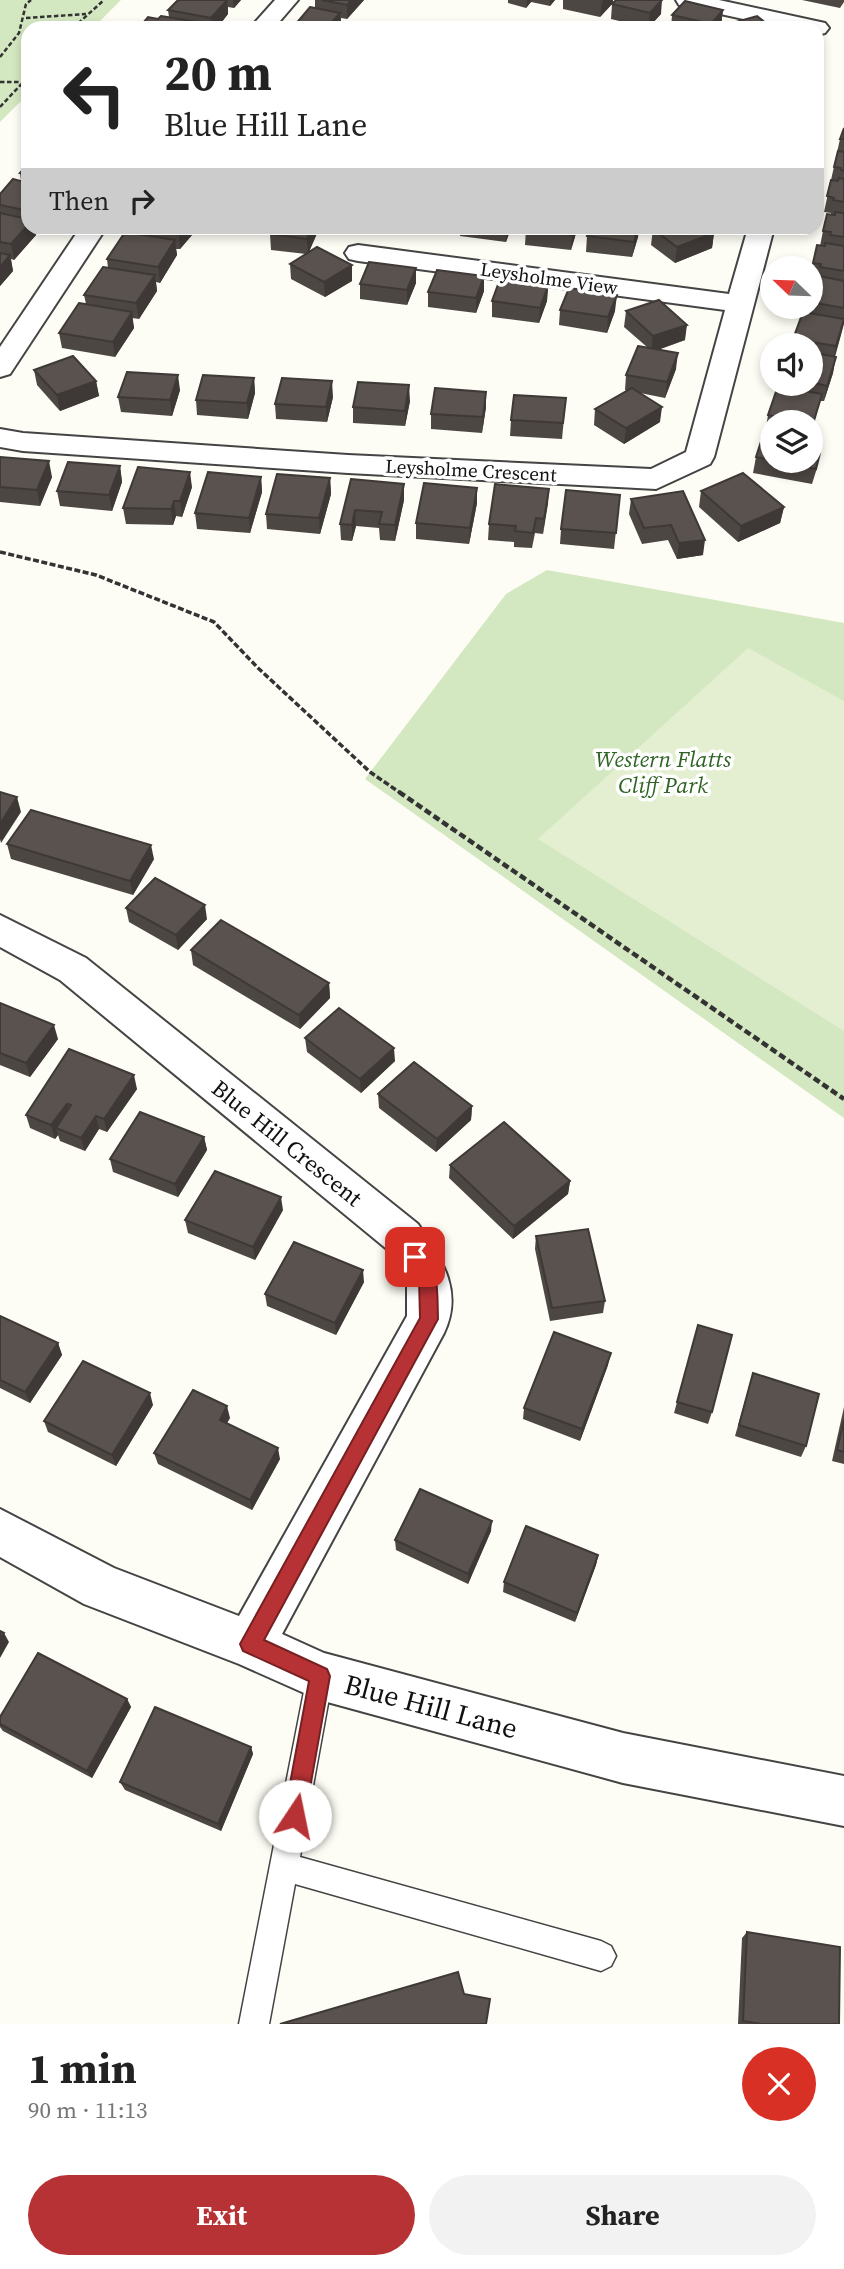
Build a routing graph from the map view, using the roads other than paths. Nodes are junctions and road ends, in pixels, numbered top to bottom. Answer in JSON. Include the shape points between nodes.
{"nodes":[{"id":1,"x":287,"y":0,"type":"edge"},
{"id":2,"x":687,"y":0,"type":"edge"},
{"id":3,"x":268,"y":21,"type":"edge"},
{"id":4,"x":786,"y":21,"type":"edge"},
{"id":5,"x":88,"y":235,"type":"edge"},
{"id":6,"x":759,"y":235,"type":"edge"},
{"id":7,"x":358,"y":253,"type":"dead end"},
{"id":8,"x":741,"y":304,"type":"junction"},
{"id":9,"x":0,"y":368,"type":"edge"},
{"id":10,"x":0,"y":438,"type":"edge"},
{"id":11,"x":0,"y":930,"type":"edge"},
{"id":12,"x":0,"y":1532,"type":"edge"},
{"id":13,"x":250,"y":1644,"type":"junction"},
{"id":14,"x":320,"y":1676,"type":"junction"},
{"id":15,"x":844,"y":1801,"type":"edge"},
{"id":16,"x":285,"y":1867,"type":"junction"},
{"id":17,"x":601,"y":1956,"type":"dead end"},
{"id":18,"x":254,"y":2024,"type":"edge"}],
"edges":[{"from":1,"to":3,"type":"street"},
{"from":2,"to":4,"type":"street"},
{"from":5,"to":9,"type":"street"},
{"from":6,"to":8,"type":"street","name":"Leysholme Crescent"},
{"from":7,"to":8,"type":"street","name":"Leysholme View"},
{"from":8,"to":10,"type":"street","name":"Leysholme Crescent","via":[[699,457],[656,479],[348,464]]},
{"from":11,"to":13,"type":"street","name":"Blue Hill Crescent","via":[[73,969],[403,1237],[428,1276],[429,1319]]},
{"from":12,"to":13,"type":"street","name":"Blue Hill Lane","via":[[101,1587]]},
{"from":13,"to":14,"type":"street","name":"Blue Hill Lane"},
{"from":14,"to":15,"type":"street","name":"Blue Hill Lane","via":[[623,1758]]},
{"from":14,"to":16,"type":"lane"},
{"from":16,"to":17,"type":"lane"},
{"from":16,"to":18,"type":"lane"}]}
